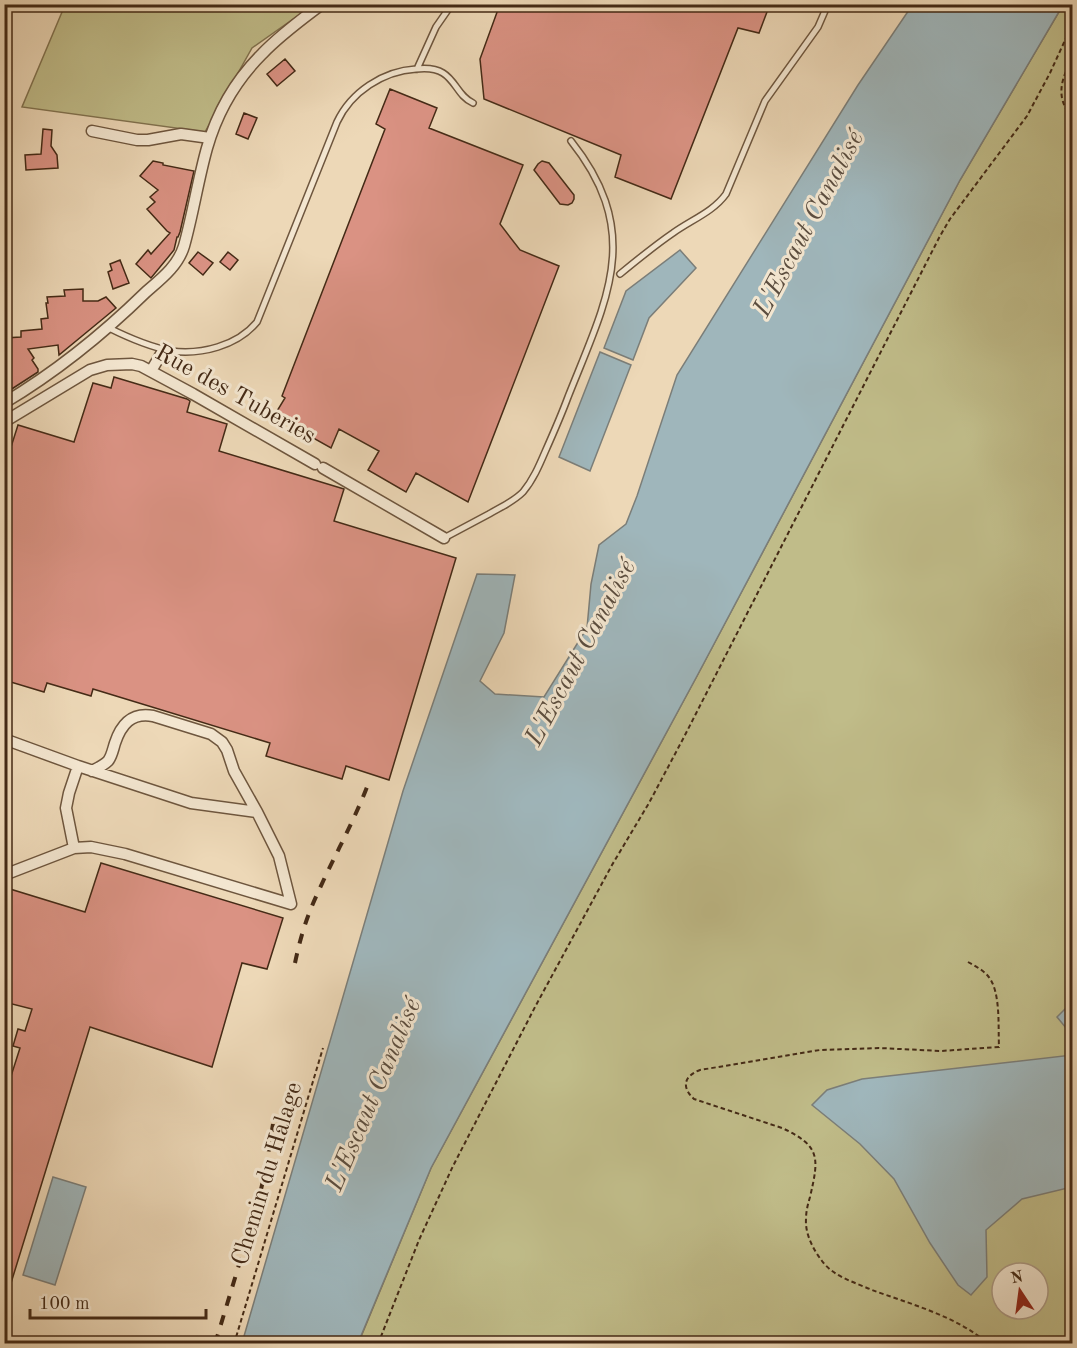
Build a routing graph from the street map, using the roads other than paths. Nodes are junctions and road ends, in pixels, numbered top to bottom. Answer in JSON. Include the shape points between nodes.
{"nodes":[{"id":1,"x":322,"y":4,"type":"edge"},
{"id":2,"x":452,"y":4,"type":"edge"},
{"id":3,"x":828,"y":4,"type":"edge"},
{"id":4,"x":417,"y":69,"type":"junction"},
{"id":5,"x":472,"y":103,"type":"dead end"},
{"id":6,"x":92,"y":131,"type":"dead end"},
{"id":7,"x":210,"y":138,"type":"junction"},
{"id":8,"x":571,"y":141,"type":"dead end"},
{"id":9,"x":620,"y":274,"type":"dead end"},
{"id":10,"x":107,"y":327,"type":"junction"},
{"id":11,"x":164,"y":349,"type":"junction"},
{"id":12,"x":151,"y":371,"type":"junction"},
{"id":13,"x":4,"y":404,"type":"edge"},
{"id":14,"x":4,"y":422,"type":"edge"},
{"id":15,"x":444,"y":538,"type":"joint"},
{"id":16,"x":4,"y":739,"type":"edge"},
{"id":17,"x":78,"y":766,"type":"junction"},
{"id":18,"x":92,"y":771,"type":"junction"},
{"id":19,"x":257,"y":812,"type":"junction"},
{"id":20,"x":74,"y":849,"type":"junction"},
{"id":21,"x":4,"y":875,"type":"edge"}],
"edges":[{"from":1,"to":7,"type":"street","via":[[256,60],[228,98]]},
{"from":2,"to":4,"type":"lane","via":[[436,27]]},
{"from":3,"to":9,"type":"lane","via":[[818,27],[765,101],[722,200]]},
{"from":4,"to":5,"type":"lane","via":[[442,72]]},
{"from":4,"to":11,"type":"lane","via":[[398,71],[377,80],[340,116],[254,326],[211,349]]},
{"from":6,"to":7,"type":"street","via":[[137,140],[188,134]]},
{"from":7,"to":10,"type":"street","via":[[181,254],[165,274]]},
{"from":8,"to":15,"type":"lane","via":[[597,179],[611,224],[612,270],[602,312],[530,483],[512,501]]},
{"from":10,"to":11,"type":"lane"},
{"from":10,"to":13,"type":"street","via":[[43,379]]},
{"from":11,"to":12,"type":"street"},
{"from":12,"to":14,"type":"street","name":"Rue des Tuberies","via":[[126,364],[96,368]]},
{"from":12,"to":15,"type":"street","name":"Rue des Tuberies"},
{"from":16,"to":17,"type":"street"},
{"from":17,"to":18,"type":"street"},
{"from":17,"to":20,"type":"street","via":[[66,808]]},
{"from":18,"to":19,"type":"street","via":[[191,803]]},
{"from":18,"to":19,"type":"street","via":[[110,758],[124,725],[136,717],[153,716],[211,734],[222,742]]},
{"from":19,"to":20,"type":"street","via":[[279,856],[291,904],[119,853],[86,847]]},
{"from":20,"to":21,"type":"street"}]}
